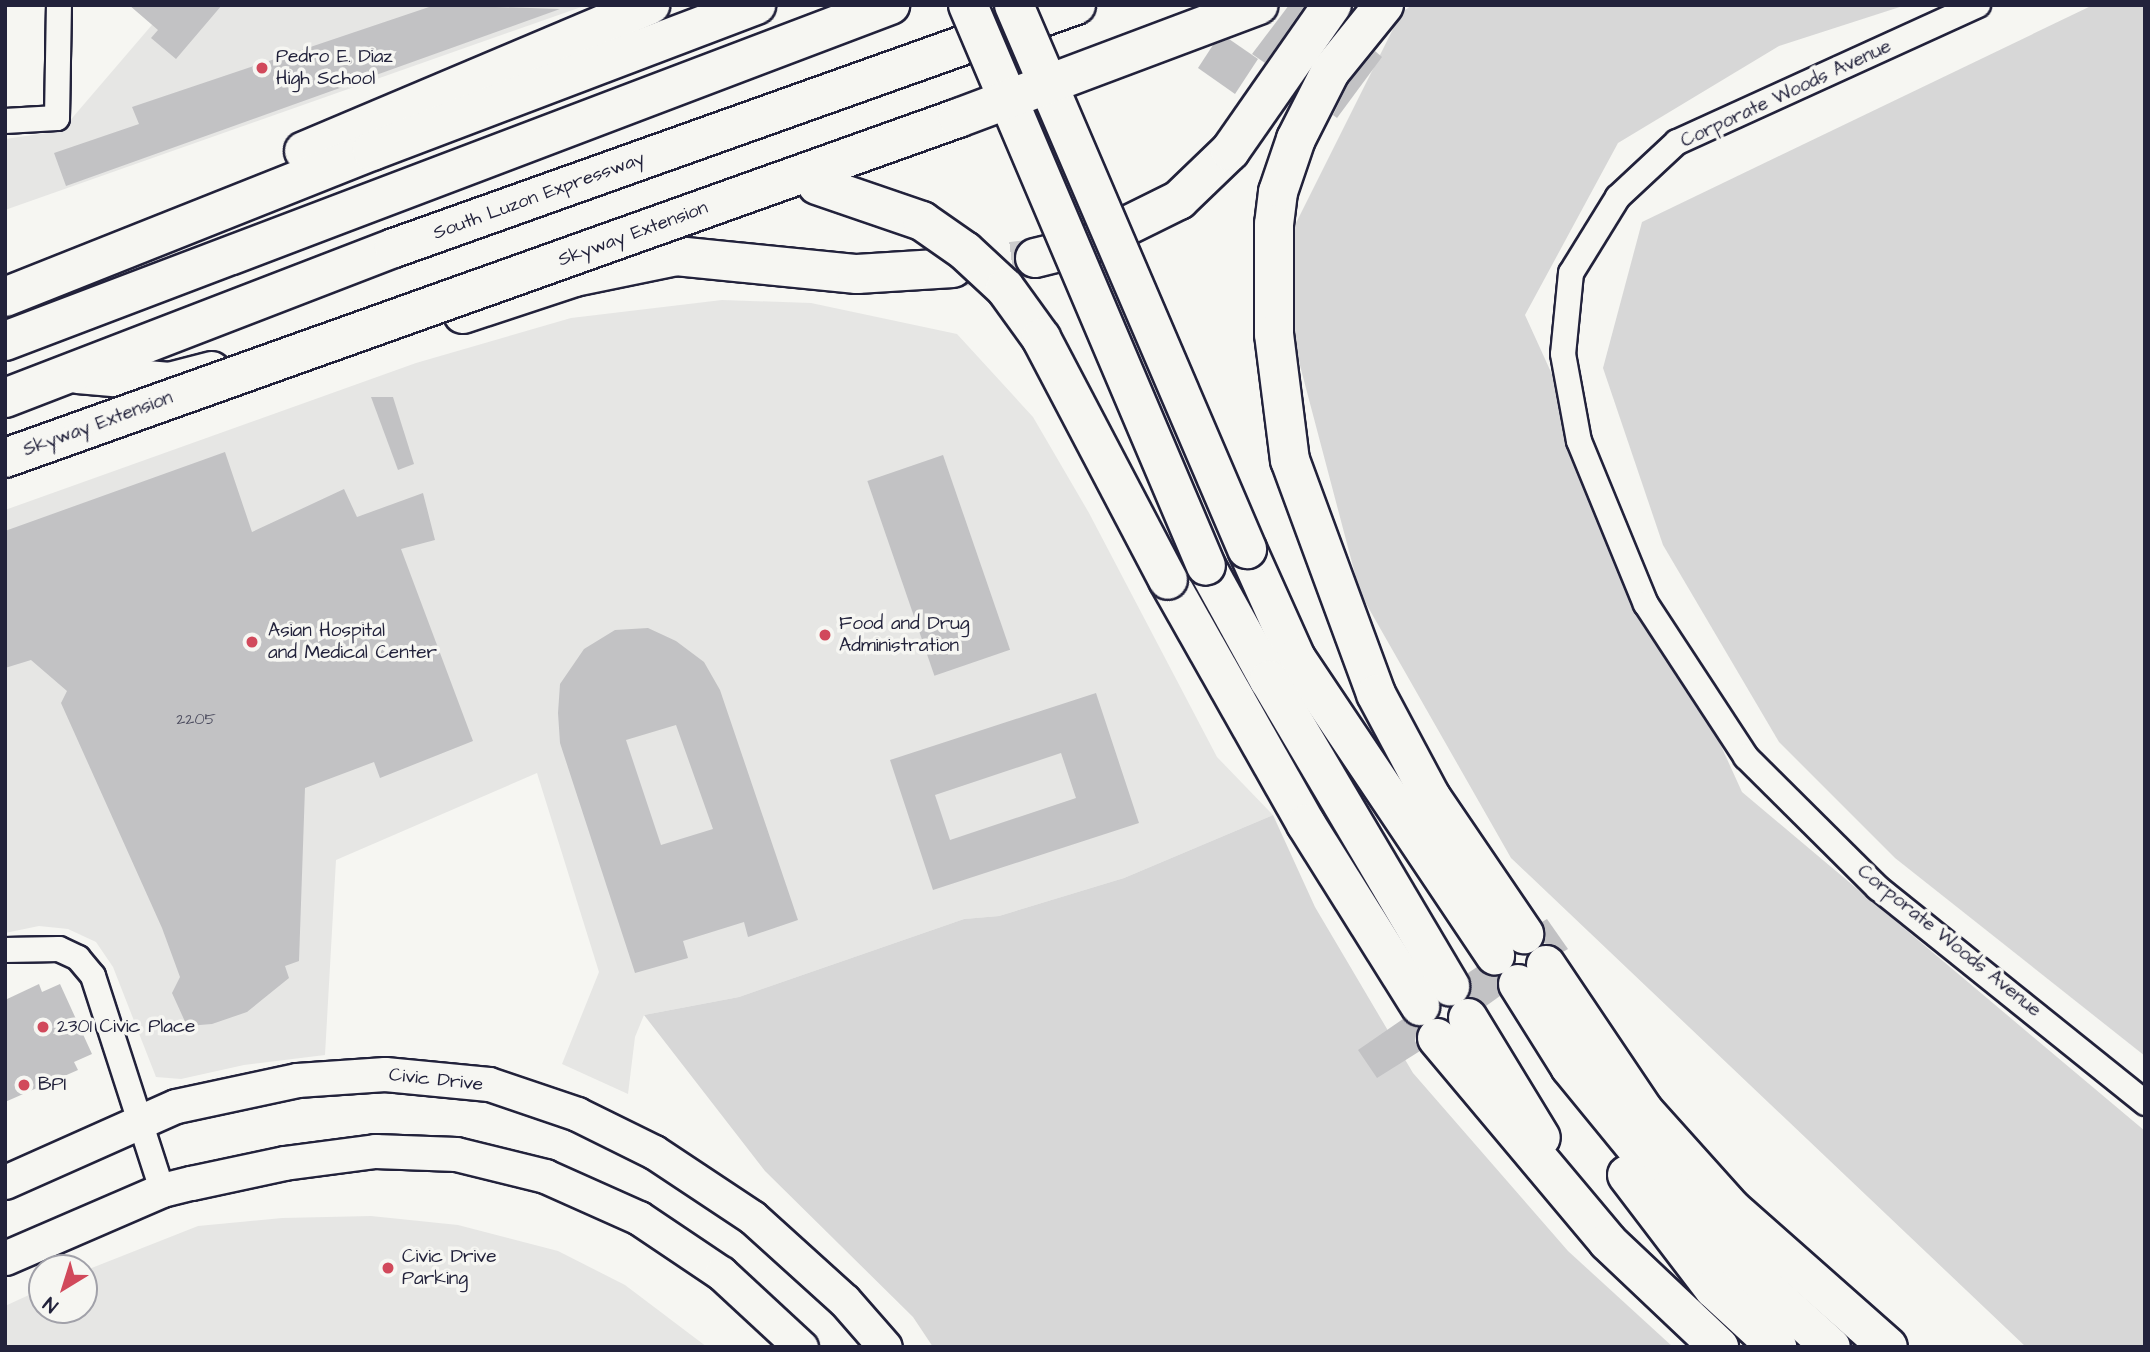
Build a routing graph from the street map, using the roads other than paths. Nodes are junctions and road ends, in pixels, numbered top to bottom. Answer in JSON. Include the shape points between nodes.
{"nodes":[{"id":1,"x":650,"y":5,"type":"edge"},
{"id":2,"x":757,"y":5,"type":"edge"},
{"id":3,"x":871,"y":5,"type":"edge"},
{"id":4,"x":890,"y":5,"type":"edge"},
{"id":5,"x":968,"y":5,"type":"edge"},
{"id":6,"x":1014,"y":5,"type":"edge"},
{"id":7,"x":1076,"y":5,"type":"edge"},
{"id":8,"x":1258,"y":5,"type":"edge"},
{"id":9,"x":1332,"y":5,"type":"edge"},
{"id":10,"x":1384,"y":5,"type":"edge"},
{"id":11,"x":1978,"y":5,"type":"edge"},
{"id":12,"x":61,"y":7,"type":"edge"},
{"id":13,"x":818,"y":30,"type":"junction"},
{"id":14,"x":5,"y":121,"type":"edge"},
{"id":15,"x":1035,"y":258,"type":"tunnel mouth"},
{"id":16,"x":953,"y":268,"type":"tunnel mouth"},
{"id":17,"x":5,"y":272,"type":"edge"},
{"id":18,"x":5,"y":297,"type":"edge"},
{"id":19,"x":5,"y":341,"type":"edge"},
{"id":20,"x":69,"y":373,"type":"junction"},
{"id":21,"x":5,"y":398,"type":"edge"},
{"id":22,"x":5,"y":458,"type":"edge"},
{"id":23,"x":5,"y":474,"type":"edge"},
{"id":24,"x":5,"y":950,"type":"edge"},
{"id":25,"x":1521,"y":959,"type":"junction"},
{"id":26,"x":1444,"y":1012,"type":"junction"},
{"id":27,"x":1570,"y":1067,"type":"junction"},
{"id":28,"x":2145,"y":1103,"type":"edge"},
{"id":29,"x":142,"y":1119,"type":"junction"},
{"id":30,"x":5,"y":1182,"type":"edge"},
{"id":31,"x":162,"y":1190,"type":"junction"},
{"id":32,"x":5,"y":1258,"type":"edge"},
{"id":33,"x":800,"y":1347,"type":"edge"},
{"id":34,"x":885,"y":1347,"type":"edge"},
{"id":35,"x":1719,"y":1347,"type":"edge"},
{"id":36,"x":1777,"y":1347,"type":"edge"},
{"id":37,"x":1831,"y":1347,"type":"edge"},
{"id":38,"x":1888,"y":1347,"type":"edge"}],
"edges":[{"from":1,"to":17,"type":"highway","via":[[94,241]]},
{"from":2,"to":18,"type":"highway"},
{"from":3,"to":13,"type":"highway"},
{"from":4,"to":13,"type":"highway"},
{"from":5,"to":26,"type":"highway","bridge":true,"via":[[1206,566]]},
{"from":6,"to":25,"type":"highway","bridge":true,"via":[[1296,658]]},
{"from":7,"to":20,"type":"highway","name":"South Luzon Expressway","via":[[394,248]]},
{"from":8,"to":22,"type":"highway","name":"Skyway Extension","bridge":true,"via":[[958,118]]},
{"from":9,"to":15,"type":"highway","via":[[1230,151],[1179,200],[1088,245]]},
{"from":10,"to":25,"type":"highway","via":[[1325,81],[1296,139],[1279,192],[1274,224],[1274,334],[1290,460],[1376,694]]},
{"from":11,"to":28,"type":"street","name":"Corporate Woods Avenue","via":[[1677,142],[1618,197],[1571,273],[1563,354],[1579,441],[1646,604],[1746,757],[1878,888]]},
{"from":12,"to":14,"type":"street","via":[[57,118]]},
{"from":13,"to":19,"type":"highway"},
{"from":16,"to":23,"type":"highway","via":[[857,274],[676,256],[624,264],[430,325]]},
{"from":20,"to":21,"type":"highway","name":"South Luzon Expressway"},
{"from":20,"to":26,"type":"highway","bridge":true,"via":[[170,382],[262,357],[750,185],[817,185],[922,221],[965,251],[1005,288],[1041,338],[1168,580],[1306,824]]},
{"from":24,"to":29,"type":"street","via":[[59,949],[78,958],[100,990]]},
{"from":25,"to":27,"type":"highway"},
{"from":25,"to":38,"type":"highway","via":[[1644,1111],[1732,1209]]},
{"from":26,"to":35,"type":"highway","via":[[1513,1085],[1583,1213]]},
{"from":27,"to":36,"type":"highway","via":[[1615,1159],[1714,1289]]},
{"from":27,"to":37,"type":"highway","via":[[1727,1250]]},
{"from":29,"to":30,"type":"main road","name":"Civic Drive"},
{"from":29,"to":31,"type":"street"},
{"from":29,"to":34,"type":"main road","name":"Civic Drive","via":[[176,1106],[297,1080],[385,1074],[489,1084],[577,1114],[664,1159],[752,1217],[844,1300]]},
{"from":31,"to":32,"type":"main road"},
{"from":31,"to":33,"type":"main road","via":[[284,1163],[374,1151],[456,1154],[533,1172],[639,1218],[721,1272]]}]}
